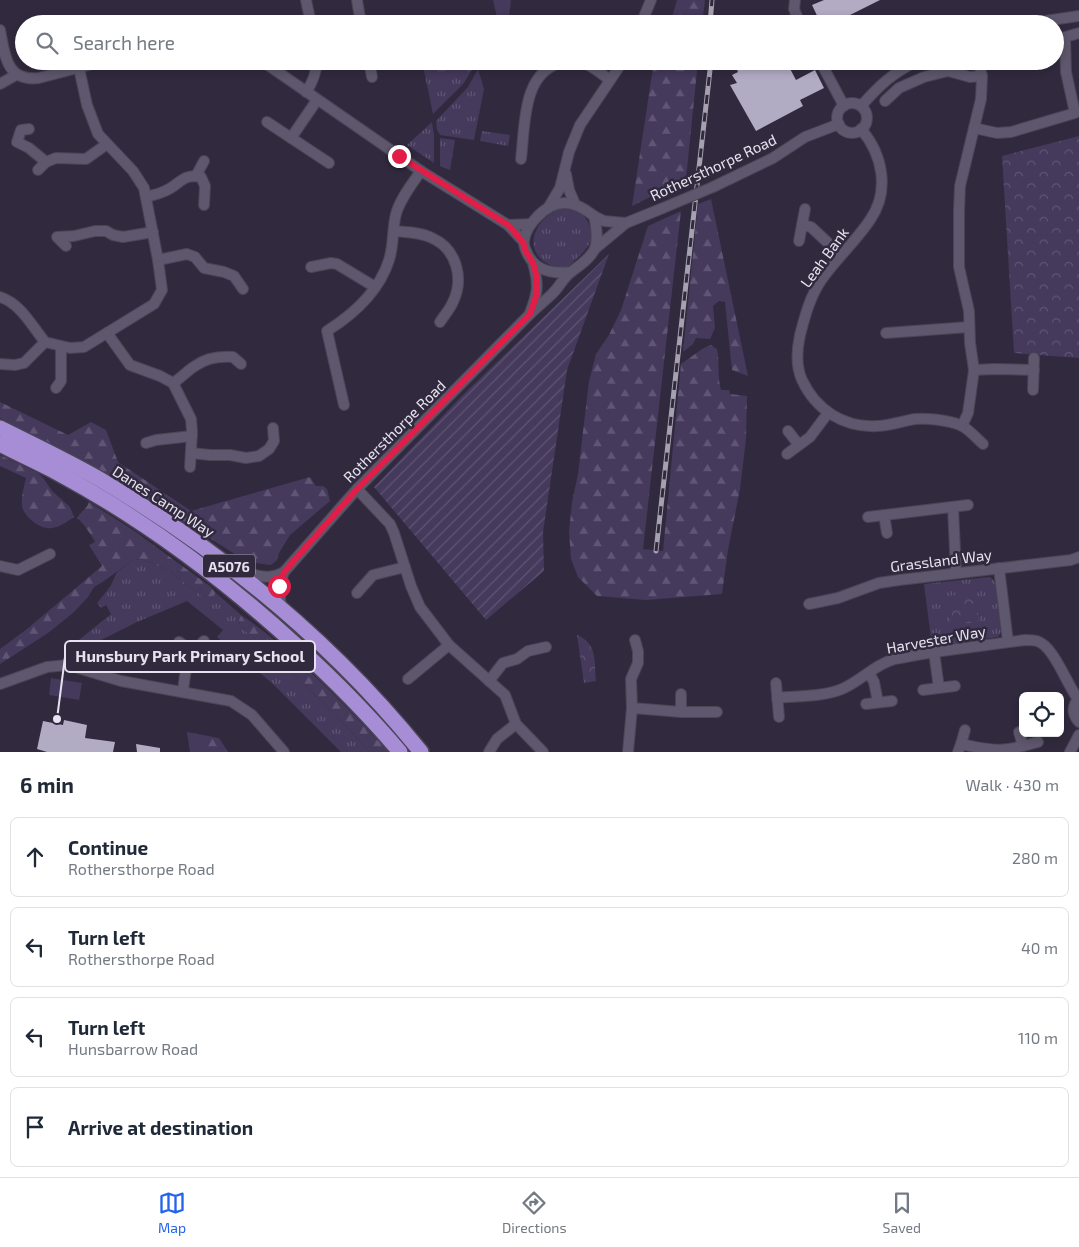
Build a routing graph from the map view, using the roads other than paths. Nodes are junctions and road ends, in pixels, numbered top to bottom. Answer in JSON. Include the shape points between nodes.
{"nodes":[{"id":1,"x":306,"y":0,"type":"edge"},
{"id":2,"x":357,"y":0,"type":"edge"},
{"id":3,"x":651,"y":0,"type":"edge"},
{"id":4,"x":795,"y":0,"type":"edge"},
{"id":5,"x":309,"y":15,"type":"edge"},
{"id":6,"x":360,"y":15,"type":"edge"},
{"id":7,"x":645,"y":15,"type":"edge"},
{"id":8,"x":796,"y":15,"type":"edge"},
{"id":9,"x":1079,"y":16,"type":"edge"},
{"id":10,"x":1064,"y":18,"type":"edge"},
{"id":11,"x":0,"y":30,"type":"edge"},
{"id":12,"x":1079,"y":33,"type":"edge"},
{"id":13,"x":1064,"y":36,"type":"edge"},
{"id":14,"x":1064,"y":60,"type":"edge"},
{"id":15,"x":69,"y":70,"type":"edge"},
{"id":16,"x":78,"y":70,"type":"edge"},
{"id":17,"x":275,"y":70,"type":"edge"},
{"id":18,"x":316,"y":70,"type":"edge"},
{"id":19,"x":371,"y":70,"type":"edge"},
{"id":20,"x":547,"y":70,"type":"edge"},
{"id":21,"x":595,"y":70,"type":"edge"},
{"id":22,"x":617,"y":70,"type":"edge"},
{"id":23,"x":825,"y":70,"type":"edge"},
{"id":24,"x":901,"y":70,"type":"edge"},
{"id":25,"x":980,"y":70,"type":"edge"},
{"id":26,"x":16,"y":75,"type":"junction"},
{"id":27,"x":982,"y":76,"type":"junction"},
{"id":28,"x":372,"y":77,"type":"dead end"},
{"id":29,"x":610,"y":80,"type":"junction"},
{"id":30,"x":0,"y":84,"type":"edge"},
{"id":31,"x":306,"y":92,"type":"junction"},
{"id":32,"x":317,"y":100,"type":"junction"},
{"id":33,"x":885,"y":101,"type":"dead end"},
{"id":34,"x":844,"y":106,"type":"junction"},
{"id":35,"x":861,"y":106,"type":"junction"},
{"id":36,"x":267,"y":122,"type":"dead end"},
{"id":37,"x":838,"y":124,"type":"junction"},
{"id":38,"x":974,"y":128,"type":"junction"},
{"id":39,"x":29,"y":129,"type":"dead end"},
{"id":40,"x":861,"y":129,"type":"junction"},
{"id":41,"x":291,"y":138,"type":"junction"},
{"id":42,"x":107,"y":144,"type":"junction"},
{"id":43,"x":521,"y":159,"type":"dead end"},
{"id":44,"x":204,"y":161,"type":"dead end"},
{"id":45,"x":46,"y":162,"type":"junction"},
{"id":46,"x":329,"y":163,"type":"dead end"},
{"id":47,"x":38,"y":170,"type":"dead end"},
{"id":48,"x":565,"y":170,"type":"junction"},
{"id":49,"x":421,"y":171,"type":"junction"},
{"id":50,"x":196,"y":176,"type":"junction"},
{"id":51,"x":146,"y":197,"type":"junction"},
{"id":52,"x":575,"y":204,"type":"junction"},
{"id":53,"x":204,"y":206,"type":"dead end"},
{"id":54,"x":548,"y":208,"type":"junction"},
{"id":55,"x":805,"y":209,"type":"dead end"},
{"id":56,"x":594,"y":216,"type":"junction"},
{"id":57,"x":626,"y":223,"type":"junction"},
{"id":58,"x":531,"y":224,"type":"junction"},
{"id":59,"x":508,"y":225,"type":"junction"},
{"id":60,"x":802,"y":225,"type":"junction"},
{"id":61,"x":394,"y":231,"type":"junction"},
{"id":62,"x":153,"y":232,"type":"junction"},
{"id":63,"x":799,"y":241,"type":"dead end"},
{"id":64,"x":523,"y":242,"type":"junction"},
{"id":65,"x":66,"y":246,"type":"dead end"},
{"id":66,"x":596,"y":248,"type":"junction"},
{"id":67,"x":841,"y":255,"type":"junction"},
{"id":68,"x":158,"y":260,"type":"junction"},
{"id":69,"x":533,"y":263,"type":"junction"},
{"id":70,"x":312,"y":267,"type":"dead end"},
{"id":71,"x":571,"y":272,"type":"junction"},
{"id":72,"x":375,"y":287,"type":"junction"},
{"id":73,"x":243,"y":289,"type":"dead end"},
{"id":74,"x":0,"y":297,"type":"edge"},
{"id":75,"x":530,"y":314,"type":"junction"},
{"id":76,"x":440,"y":322,"type":"dead end"},
{"id":77,"x":969,"y":327,"type":"junction"},
{"id":78,"x":107,"y":333,"type":"junction"},
{"id":79,"x":886,"y":333,"type":"dead end"},
{"id":80,"x":44,"y":342,"type":"junction"},
{"id":81,"x":61,"y":347,"type":"junction"},
{"id":82,"x":1034,"y":358,"type":"dead end"},
{"id":83,"x":0,"y":364,"type":"edge"},
{"id":84,"x":241,"y":364,"type":"dead end"},
{"id":85,"x":974,"y":370,"type":"junction"},
{"id":86,"x":1034,"y":370,"type":"junction"},
{"id":87,"x":173,"y":383,"type":"junction"},
{"id":88,"x":56,"y":388,"type":"dead end"},
{"id":89,"x":1033,"y":390,"type":"dead end"},
{"id":90,"x":344,"y":405,"type":"dead end"},
{"id":91,"x":828,"y":413,"type":"junction"},
{"id":92,"x":962,"y":426,"type":"junction"},
{"id":93,"x":0,"y":428,"type":"edge"},
{"id":94,"x":273,"y":428,"type":"dead end"},
{"id":95,"x":788,"y":431,"type":"dead end"},
{"id":96,"x":192,"y":436,"type":"junction"},
{"id":97,"x":146,"y":443,"type":"dead end"},
{"id":98,"x":0,"y":444,"type":"edge"},
{"id":99,"x":983,"y":444,"type":"dead end"},
{"id":100,"x":799,"y":445,"type":"junction"},
{"id":101,"x":191,"y":453,"type":"junction"},
{"id":102,"x":787,"y":454,"type":"dead end"},
{"id":103,"x":190,"y":467,"type":"dead end"},
{"id":104,"x":357,"y":489,"type":"junction"},
{"id":105,"x":968,"y":505,"type":"dead end"},
{"id":106,"x":953,"y":507,"type":"junction"},
{"id":107,"x":884,"y":515,"type":"junction"},
{"id":108,"x":868,"y":517,"type":"dead end"},
{"id":109,"x":887,"y":533,"type":"dead end"},
{"id":110,"x":50,"y":554,"type":"dead end"},
{"id":111,"x":1079,"y":557,"type":"edge"},
{"id":112,"x":224,"y":563,"type":"junction"},
{"id":113,"x":0,"y":566,"type":"edge"},
{"id":114,"x":405,"y":567,"type":"junction"},
{"id":115,"x":1000,"y":568,"type":"junction"},
{"id":116,"x":284,"y":572,"type":"junction"},
{"id":117,"x":956,"y":572,"type":"junction"},
{"id":118,"x":357,"y":593,"type":"dead end"},
{"id":119,"x":809,"y":604,"type":"dead end"},
{"id":120,"x":280,"y":608,"type":"junction"},
{"id":121,"x":635,"y":640,"type":"dead end"},
{"id":122,"x":204,"y":641,"type":"dead end"},
{"id":123,"x":179,"y":642,"type":"dead end"},
{"id":124,"x":1008,"y":642,"type":"junction"},
{"id":125,"x":449,"y":645,"type":"junction"},
{"id":126,"x":546,"y":647,"type":"dead end"},
{"id":127,"x":193,"y":652,"type":"junction"},
{"id":128,"x":934,"y":652,"type":"junction"},
{"id":129,"x":869,"y":672,"type":"junction"},
{"id":130,"x":408,"y":679,"type":"dead end"},
{"id":131,"x":489,"y":680,"type":"junction"},
{"id":132,"x":4,"y":682,"type":"edge"},
{"id":133,"x":776,"y":683,"type":"dead end"},
{"id":134,"x":955,"y":686,"type":"dead end"},
{"id":135,"x":939,"y":688,"type":"junction"},
{"id":136,"x":923,"y":690,"type":"dead end"},
{"id":137,"x":184,"y":692,"type":"junction"},
{"id":138,"x":681,"y":694,"type":"dead end"},
{"id":139,"x":777,"y":698,"type":"junction"},
{"id":140,"x":1079,"y":698,"type":"edge"},
{"id":141,"x":892,"y":701,"type":"dead end"},
{"id":142,"x":878,"y":702,"type":"junction"},
{"id":143,"x":866,"y":704,"type":"dead end"},
{"id":144,"x":632,"y":708,"type":"junction"},
{"id":145,"x":681,"y":712,"type":"junction"},
{"id":146,"x":717,"y":712,"type":"dead end"},
{"id":147,"x":779,"y":717,"type":"dead end"},
{"id":148,"x":1079,"y":722,"type":"edge"},
{"id":149,"x":516,"y":724,"type":"junction"},
{"id":150,"x":965,"y":730,"type":"dead end"},
{"id":151,"x":1079,"y":735,"type":"edge"},
{"id":152,"x":1021,"y":737,"type":"edge"},
{"id":153,"x":1038,"y":742,"type":"dead end"},
{"id":154,"x":1024,"y":746,"type":"junction"},
{"id":155,"x":959,"y":748,"type":"edge"},
{"id":156,"x":284,"y":752,"type":"edge"},
{"id":157,"x":400,"y":752,"type":"edge"},
{"id":158,"x":421,"y":752,"type":"edge"},
{"id":159,"x":489,"y":752,"type":"edge"},
{"id":160,"x":543,"y":752,"type":"edge"},
{"id":161,"x":628,"y":752,"type":"edge"},
{"id":162,"x":1070,"y":752,"type":"edge"}],
"edges":[{"from":1,"to":5,"type":"street"},
{"from":2,"to":6,"type":"street"},
{"from":3,"to":7,"type":"street"},
{"from":4,"to":8,"type":"street"},
{"from":9,"to":10,"type":"street"},
{"from":11,"to":26,"type":"street","via":[[8,64]]},
{"from":12,"to":13,"type":"street"},
{"from":14,"to":38,"type":"street","via":[[1075,113],[1011,132]]},
{"from":15,"to":26,"type":"street","via":[[29,79]]},
{"from":16,"to":42,"type":"street","via":[[98,134]]},
{"from":17,"to":31,"type":"street","name":"Rothersthorpe Road"},
{"from":18,"to":31,"type":"street"},
{"from":19,"to":28,"type":"street"},
{"from":20,"to":43,"type":"street","via":[[539,76],[529,97]]},
{"from":21,"to":29,"type":"street"},
{"from":22,"to":29,"type":"street"},
{"from":23,"to":34,"type":"street"},
{"from":24,"to":35,"type":"street","via":[[879,86]]},
{"from":25,"to":27,"type":"street"},
{"from":26,"to":30,"type":"street"},
{"from":27,"to":33,"type":"street","via":[[970,77],[948,71],[924,77],[899,88]]},
{"from":27,"to":38,"type":"street","via":[[981,100]]},
{"from":29,"to":48,"type":"street","via":[[580,125]]},
{"from":31,"to":32,"type":"street","name":"Rothersthorpe Road"},
{"from":32,"to":41,"type":"street"},
{"from":32,"to":49,"type":"street","name":"Rothersthorpe Road"},
{"from":34,"to":35,"type":"street"},
{"from":34,"to":37,"type":"street","via":[[838,114]]},
{"from":35,"to":40,"type":"street","via":[[867,118]]},
{"from":36,"to":41,"type":"street"},
{"from":37,"to":40,"type":"street","via":[[846,131]]},
{"from":37,"to":57,"type":"street","name":"Rothersthorpe Road","bridge":true,"via":[[804,137],[773,158],[713,187]]},
{"from":38,"to":77,"type":"street","via":[[960,186],[959,211],[959,267],[969,311]]},
{"from":39,"to":45,"type":"street","via":[[21,130],[18,142]]},
{"from":40,"to":67,"type":"street","name":"Leah Bank","via":[[876,150],[880,164],[880,200],[871,220]]},
{"from":41,"to":46,"type":"street"},
{"from":42,"to":45,"type":"street","via":[[86,159],[56,158]]},
{"from":42,"to":51,"type":"street","via":[[133,170]]},
{"from":44,"to":50,"type":"street"},
{"from":45,"to":47,"type":"street"},
{"from":48,"to":52,"type":"street"},
{"from":48,"to":54,"type":"street","via":[[560,188]]},
{"from":49,"to":59,"type":"street","name":"Rothersthorpe Road"},
{"from":49,"to":61,"type":"street","via":[[396,213]]},
{"from":50,"to":51,"type":"street","via":[[179,180],[174,187]]},
{"from":50,"to":53,"type":"street","via":[[206,186]]},
{"from":51,"to":62,"type":"street"},
{"from":52,"to":54,"type":"street","via":[[569,202]]},
{"from":52,"to":56,"type":"street"},
{"from":54,"to":58,"type":"street"},
{"from":55,"to":60,"type":"street"},
{"from":56,"to":57,"type":"street","via":[[604,221]]},
{"from":56,"to":66,"type":"street","via":[[598,238]]},
{"from":57,"to":66,"type":"street","name":"Rothersthorpe Road"},
{"from":58,"to":59,"type":"street"},
{"from":58,"to":64,"type":"street"},
{"from":59,"to":64,"type":"street","name":"Rothersthorpe Road"},
{"from":60,"to":63,"type":"street"},
{"from":60,"to":67,"type":"street","via":[[810,227]]},
{"from":61,"to":72,"type":"street","via":[[389,260]]},
{"from":61,"to":76,"type":"street","via":[[433,238],[451,254],[458,278],[457,290],[453,303]]},
{"from":62,"to":65,"type":"street","via":[[123,237],[95,231],[57,237]]},
{"from":62,"to":68,"type":"street"},
{"from":64,"to":69,"type":"street","name":"Rothersthorpe Road"},
{"from":66,"to":71,"type":"street","name":"Rothersthorpe Road","via":[[586,262]]},
{"from":67,"to":91,"type":"street","name":"Leah Bank","via":[[812,298],[798,350],[799,374],[814,400]]},
{"from":68,"to":73,"type":"street","via":[[188,254],[204,268],[234,276]]},
{"from":68,"to":78,"type":"street","via":[[162,290],[154,304]]},
{"from":69,"to":71,"type":"street","via":[[548,272]]},
{"from":69,"to":75,"type":"street","name":"Rothersthorpe Road","via":[[537,293]]},
{"from":70,"to":72,"type":"street","via":[[338,264]]},
{"from":71,"to":75,"type":"street","name":"Rothersthorpe Road"},
{"from":72,"to":90,"type":"street","via":[[360,307],[327,331]]},
{"from":74,"to":80,"type":"street","via":[[19,309]]},
{"from":75,"to":104,"type":"street","name":"Rothersthorpe Road"},
{"from":77,"to":79,"type":"street"},
{"from":77,"to":85,"type":"street"},
{"from":78,"to":81,"type":"street","via":[[84,346]]},
{"from":78,"to":87,"type":"street","via":[[130,365]]},
{"from":80,"to":81,"type":"street"},
{"from":80,"to":83,"type":"street","via":[[24,363]]},
{"from":81,"to":88,"type":"street","via":[[61,381]]},
{"from":82,"to":86,"type":"street"},
{"from":84,"to":87,"type":"street","via":[[233,357],[207,360]]},
{"from":85,"to":86,"type":"street"},
{"from":85,"to":92,"type":"street","via":[[968,412]]},
{"from":86,"to":89,"type":"street"},
{"from":87,"to":96,"type":"street","via":[[191,419]]},
{"from":91,"to":92,"type":"street","name":"Leah Bank","via":[[860,426],[915,419]]},
{"from":91,"to":100,"type":"street","via":[[810,437]]},
{"from":92,"to":99,"type":"street"},
{"from":93,"to":112,"type":"highway","name":"Danes Camp Way","number":"A5076","via":[[101,480]]},
{"from":94,"to":101,"type":"street","via":[[274,441],[260,456],[246,458]]},
{"from":95,"to":100,"type":"street"},
{"from":96,"to":97,"type":"street"},
{"from":96,"to":101,"type":"street"},
{"from":98,"to":157,"type":"highway","name":"Danes Camp Way","number":"A5076","via":[[57,472],[138,520],[210,573],[318,665]]},
{"from":100,"to":102,"type":"street"},
{"from":101,"to":103,"type":"street"},
{"from":104,"to":114,"type":"street","via":[[390,524]]},
{"from":104,"to":116,"type":"street","name":"Rothersthorpe Road"},
{"from":105,"to":106,"type":"street"},
{"from":106,"to":107,"type":"street"},
{"from":106,"to":117,"type":"street"},
{"from":107,"to":108,"type":"street"},
{"from":107,"to":109,"type":"street"},
{"from":110,"to":113,"type":"street","via":[[18,570]]},
{"from":111,"to":115,"type":"street","name":"Grassland Way"},
{"from":112,"to":116,"type":"street","via":[[264,578]]},
{"from":112,"to":120,"type":"highway","name":"Danes Camp Way","number":"A5076"},
{"from":114,"to":118,"type":"street","via":[[373,575]]},
{"from":114,"to":125,"type":"street","via":[[420,607]]},
{"from":115,"to":117,"type":"street","name":"Grassland Way"},
{"from":115,"to":124,"type":"street"},
{"from":116,"to":120,"type":"street","via":[[279,586]]},
{"from":117,"to":119,"type":"street","name":"Grassland Way","via":[[879,583],[838,598]]},
{"from":120,"to":158,"type":"highway","name":"Danes Camp Way","number":"A5076","via":[[335,658]]},
{"from":121,"to":144,"type":"street","via":[[638,663],[631,679]]},
{"from":122,"to":127,"type":"street"},
{"from":123,"to":127,"type":"street"},
{"from":124,"to":128,"type":"street","name":"Harvester Way"},
{"from":124,"to":140,"type":"street","name":"Harvester Way","via":[[1036,640],[1042,644]]},
{"from":125,"to":130,"type":"street"},
{"from":125,"to":131,"type":"street"},
{"from":126,"to":131,"type":"street","via":[[528,651],[503,663]]},
{"from":127,"to":137,"type":"street","via":[[186,664]]},
{"from":128,"to":129,"type":"street","name":"Harvester Way","via":[[895,659]]},
{"from":128,"to":135,"type":"street"},
{"from":129,"to":139,"type":"street","name":"Harvester Way","via":[[839,690]]},
{"from":129,"to":142,"type":"street"},
{"from":131,"to":149,"type":"street","via":[[505,695]]},
{"from":132,"to":137,"type":"street","via":[[47,667],[68,665],[121,681]]},
{"from":133,"to":139,"type":"street"},
{"from":134,"to":135,"type":"street"},
{"from":135,"to":136,"type":"street"},
{"from":137,"to":156,"type":"street","via":[[231,701],[243,708]]},
{"from":138,"to":145,"type":"street"},
{"from":139,"to":147,"type":"street"},
{"from":140,"to":148,"type":"street","via":[[1073,708]]},
{"from":141,"to":142,"type":"street"},
{"from":142,"to":143,"type":"street"},
{"from":144,"to":145,"type":"street"},
{"from":144,"to":161,"type":"street"},
{"from":145,"to":146,"type":"street"},
{"from":149,"to":159,"type":"street","via":[[497,740]]},
{"from":149,"to":160,"type":"street"},
{"from":150,"to":155,"type":"street"},
{"from":151,"to":162,"type":"street"},
{"from":152,"to":154,"type":"street"},
{"from":153,"to":154,"type":"street"},
{"from":154,"to":155,"type":"street","via":[[995,752]]}]}
